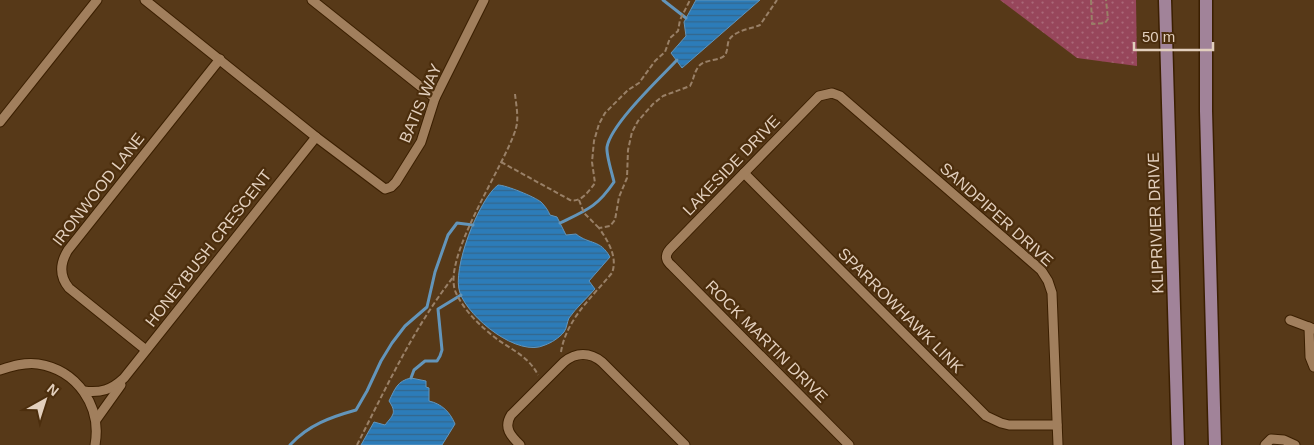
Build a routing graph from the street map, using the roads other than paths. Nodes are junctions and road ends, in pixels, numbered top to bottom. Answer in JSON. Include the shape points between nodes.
{"nodes":[{"id":1,"x":97,"y":0,"type":"edge"},
{"id":2,"x":145,"y":0,"type":"edge"},
{"id":3,"x":312,"y":0,"type":"edge"},
{"id":4,"x":484,"y":0,"type":"edge"},
{"id":5,"x":1165,"y":0,"type":"edge"},
{"id":6,"x":1206,"y":0,"type":"edge"},
{"id":7,"x":220,"y":59,"type":"junction"},
{"id":8,"x":819,"y":96,"type":"joint"},
{"id":9,"x":435,"y":98,"type":"junction"},
{"id":10,"x":0,"y":122,"type":"edge"},
{"id":11,"x":316,"y":137,"type":"junction"},
{"id":12,"x":744,"y":173,"type":"junction"},
{"id":13,"x":666,"y":256,"type":"joint"},
{"id":14,"x":1290,"y":320,"type":"dead end"},
{"id":15,"x":1312,"y":328,"type":"edge"},
{"id":16,"x":146,"y":350,"type":"junction"},
{"id":17,"x":1314,"y":367,"type":"edge"},
{"id":18,"x":0,"y":370,"type":"edge"},
{"id":19,"x":124,"y":378,"type":"junction"},
{"id":20,"x":84,"y":391,"type":"junction"},
{"id":21,"x":96,"y":420,"type":"junction"},
{"id":22,"x":1057,"y":425,"type":"junction"},
{"id":23,"x":94,"y":445,"type":"edge"},
{"id":24,"x":520,"y":445,"type":"edge"},
{"id":25,"x":685,"y":445,"type":"edge"},
{"id":26,"x":849,"y":445,"type":"edge"},
{"id":27,"x":1058,"y":445,"type":"edge"},
{"id":28,"x":1178,"y":445,"type":"edge"},
{"id":29,"x":1215,"y":445,"type":"edge"},
{"id":30,"x":1266,"y":445,"type":"edge"},
{"id":31,"x":1295,"y":445,"type":"edge"}],
"edges":[{"from":1,"to":10,"type":"street"},
{"from":2,"to":7,"type":"street"},
{"from":3,"to":9,"type":"street"},
{"from":4,"to":9,"type":"street","name":"BATIS WAY"},
{"from":5,"to":28,"type":"main road","name":"KLIPRIVIER DRIVE"},
{"from":6,"to":29,"type":"main road"},
{"from":7,"to":11,"type":"street"},
{"from":7,"to":16,"type":"street","name":"IRONWOOD LANE","via":[[68,250],[62,262],[62,275],[69,288]]},
{"from":8,"to":12,"type":"street","name":"LAKESIDE DRIVE"},
{"from":8,"to":22,"type":"street","name":"SANDPIPER DRIVE","via":[[832,93],[840,96],[1044,273],[1052,293]]},
{"from":9,"to":11,"type":"street","name":"BATIS WAY","via":[[421,142],[396,182],[386,189]]},
{"from":11,"to":16,"type":"street","name":"HONEYBUSH CRESCENT"},
{"from":12,"to":13,"type":"street","name":"LAKESIDE DRIVE"},
{"from":12,"to":22,"type":"street","name":"SPARROWHAWK LINK","via":[[986,416],[1009,425]]},
{"from":13,"to":26,"type":"street","name":"ROCK MARTIN DRIVE","via":[[667,261]]},
{"from":14,"to":15,"type":"street"},
{"from":15,"to":17,"type":"street","via":[[1310,357]]},
{"from":16,"to":19,"type":"street","name":"HONEYBUSH CRESCENT"},
{"from":18,"to":20,"type":"street","via":[[17,364],[36,363],[54,368]]},
{"from":19,"to":20,"type":"street","name":"HONEYBUSH CRESCENT","via":[[107,390]]},
{"from":19,"to":21,"type":"street","name":"HONEYBUSH CRESCENT"},
{"from":20,"to":21,"type":"street"},
{"from":21,"to":23,"type":"street"},
{"from":22,"to":27,"type":"street","name":"SANDPIPER DRIVE"},
{"from":24,"to":25,"type":"street","via":[[508,432],[508,419],[562,364],[580,354],[598,358]]},
{"from":30,"to":31,"type":"street","via":[[1278,439]]}]}
